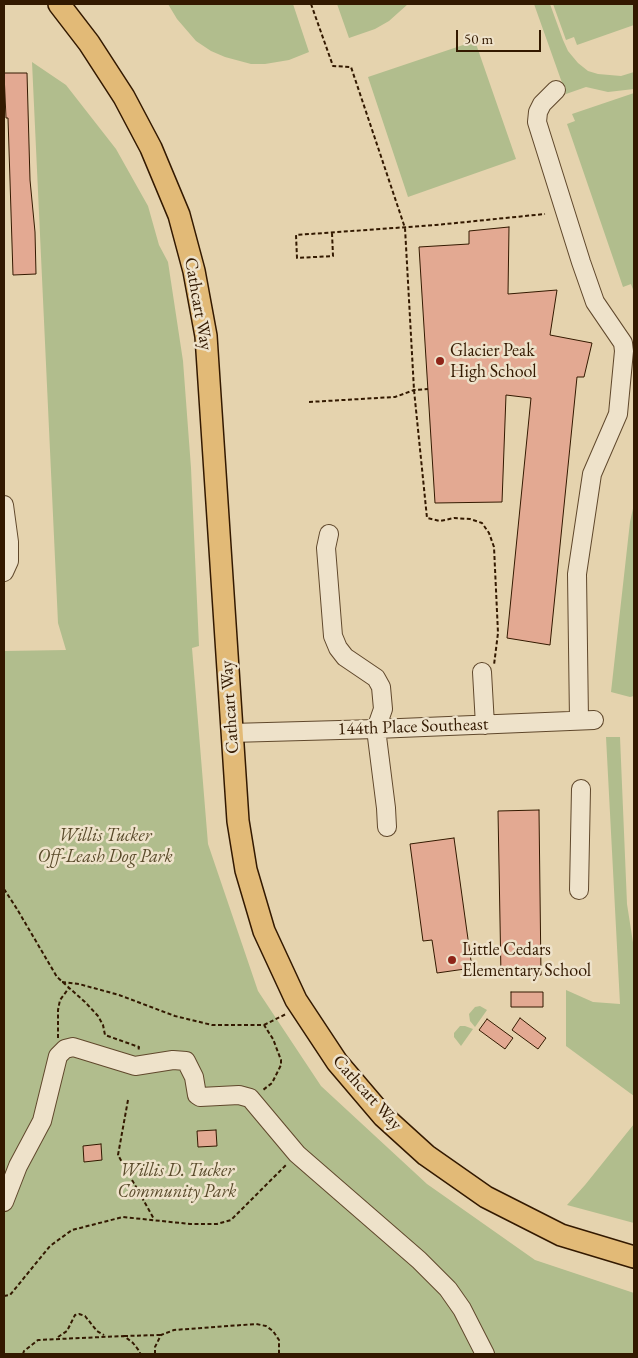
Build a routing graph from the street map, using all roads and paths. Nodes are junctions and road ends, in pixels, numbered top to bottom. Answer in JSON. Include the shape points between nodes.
{"nodes":[{"id":1,"x":59,"y":4,"type":"edge"},
{"id":2,"x":311,"y":4,"type":"edge"},
{"id":3,"x":556,"y":90,"type":"dead end"},
{"id":4,"x":546,"y":214,"type":"dead end"},
{"id":5,"x":405,"y":228,"type":"junction"},
{"id":6,"x":332,"y":233,"type":"junction"},
{"id":7,"x":428,"y":389,"type":"dead end"},
{"id":8,"x":414,"y":390,"type":"junction"},
{"id":9,"x":309,"y":402,"type":"dead end"},
{"id":10,"x":4,"y":506,"type":"edge"},
{"id":11,"x":329,"y":534,"type":"dead end"},
{"id":12,"x":4,"y":572,"type":"edge"},
{"id":13,"x":488,"y":670,"type":"joint"},
{"id":14,"x":485,"y":725,"type":"junction"},
{"id":15,"x":376,"y":729,"type":"junction"},
{"id":16,"x":231,"y":733,"type":"junction"},
{"id":17,"x":581,"y":789,"type":"dead end"},
{"id":18,"x":387,"y":827,"type":"dead end"},
{"id":19,"x":4,"y":889,"type":"edge"},
{"id":20,"x":579,"y":890,"type":"dead end"},
{"id":21,"x":62,"y":982,"type":"junction"},
{"id":22,"x":69,"y":988,"type":"junction"},
{"id":23,"x":300,"y":1006,"type":"junction"},
{"id":24,"x":264,"y":1025,"type":"junction"},
{"id":25,"x":64,"y":1049,"type":"junction"},
{"id":26,"x":135,"y":1066,"type":"junction"},
{"id":27,"x":250,"y":1098,"type":"junction"},
{"id":28,"x":128,"y":1100,"type":"dead end"},
{"id":29,"x":297,"y":1154,"type":"junction"},
{"id":30,"x":155,"y":1188,"type":"dead end"},
{"id":31,"x":138,"y":1189,"type":"junction"},
{"id":32,"x":4,"y":1202,"type":"edge"},
{"id":33,"x":154,"y":1219,"type":"junction"},
{"id":34,"x":634,"y":1257,"type":"edge"},
{"id":35,"x":4,"y":1296,"type":"edge"},
{"id":36,"x":161,"y":1335,"type":"junction"},
{"id":37,"x":107,"y":1336,"type":"junction"},
{"id":38,"x":124,"y":1336,"type":"junction"},
{"id":39,"x":56,"y":1338,"type":"junction"},
{"id":40,"x":23,"y":1354,"type":"edge"},
{"id":41,"x":140,"y":1354,"type":"edge"},
{"id":42,"x":155,"y":1354,"type":"edge"},
{"id":43,"x":279,"y":1354,"type":"edge"},
{"id":44,"x":485,"y":1354,"type":"edge"}],
"edges":[{"from":1,"to":16,"type":"main road","name":"Cathcart Way","via":[[124,96],[151,148],[179,215],[194,271],[206,336]]},
{"from":2,"to":5,"type":"path","via":[[333,66],[351,67]]},
{"from":3,"to":14,"type":"street","name":"144th Place Southeast","via":[[542,104],[537,122],[595,302],[623,343],[624,351],[618,414],[592,474],[577,574],[587,720]]},
{"from":4,"to":5,"type":"path"},
{"from":5,"to":6,"type":"path"},
{"from":5,"to":8,"type":"path"},
{"from":6,"to":6,"type":"path","via":[[333,256],[297,258],[296,235]]},
{"from":7,"to":8,"type":"path"},
{"from":8,"to":9,"type":"path","via":[[395,397]]},
{"from":8,"to":13,"type":"path","via":[[427,518],[440,521],[470,519],[482,523],[494,547],[498,632]]},
{"from":10,"to":12,"type":"street","via":[[9,561]]},
{"from":11,"to":15,"type":"street","via":[[326,548],[333,636],[345,657],[376,678],[381,688],[383,709]]},
{"from":13,"to":14,"type":"street"},
{"from":14,"to":15,"type":"street","name":"144th Place Southeast"},
{"from":15,"to":16,"type":"street","name":"144th Place Southeast"},
{"from":15,"to":18,"type":"street"},
{"from":16,"to":23,"type":"main road","name":"Cathcart Way","via":[[238,821],[246,870],[264,931]]},
{"from":17,"to":20,"type":"street"},
{"from":19,"to":21,"type":"path"},
{"from":21,"to":22,"type":"path"},
{"from":21,"to":24,"type":"path","via":[[119,995],[175,1016],[212,1025]]},
{"from":22,"to":25,"type":"path","via":[[60,1000],[58,1010],[58,1038]]},
{"from":22,"to":26,"type":"path","via":[[98,1016],[105,1035],[139,1046]]},
{"from":23,"to":24,"type":"path"},
{"from":23,"to":34,"type":"main road","name":"Cathcart Way","via":[[336,1062],[383,1116],[426,1155],[486,1197],[561,1234]]},
{"from":24,"to":27,"type":"path","via":[[273,1039],[281,1065],[272,1083]]},
{"from":25,"to":26,"type":"street","via":[[73,1047]]},
{"from":25,"to":32,"type":"street","via":[[58,1056],[42,1121],[18,1166]]},
{"from":26,"to":27,"type":"street","via":[[186,1061],[200,1097],[239,1095]]},
{"from":27,"to":29,"type":"street"},
{"from":28,"to":31,"type":"path","via":[[118,1155]]},
{"from":29,"to":33,"type":"path","via":[[231,1220],[217,1224],[190,1224]]},
{"from":29,"to":44,"type":"street","via":[[448,1289]]},
{"from":30,"to":31,"type":"path"},
{"from":31,"to":33,"type":"path"},
{"from":33,"to":35,"type":"path","via":[[123,1217],[72,1230],[50,1246],[10,1294]]},
{"from":36,"to":38,"type":"path"},
{"from":36,"to":42,"type":"path"},
{"from":36,"to":43,"type":"path","via":[[174,1330],[256,1324],[274,1331],[279,1340]]},
{"from":37,"to":38,"type":"path"},
{"from":37,"to":39,"type":"path"},
{"from":37,"to":39,"type":"path","via":[[79,1314],[75,1315],[67,1331]]},
{"from":38,"to":41,"type":"path"},
{"from":39,"to":40,"type":"path","via":[[38,1340]]}]}
